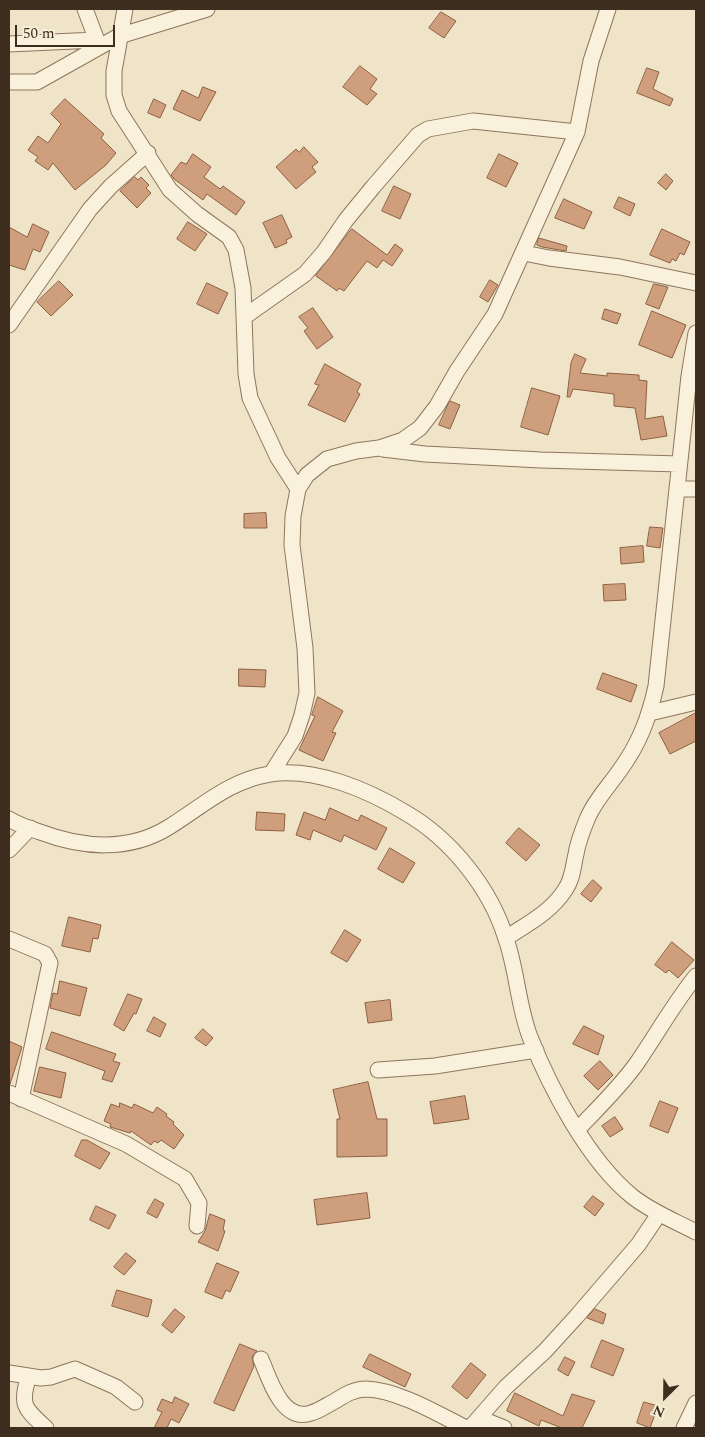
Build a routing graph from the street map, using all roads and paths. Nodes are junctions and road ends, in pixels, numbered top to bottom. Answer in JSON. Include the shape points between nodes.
{"nodes":[{"id":1,"x":85,"y":9,"type":"edge"},
{"id":2,"x":124,"y":9,"type":"edge"},
{"id":3,"x":206,"y":9,"type":"edge"},
{"id":4,"x":608,"y":9,"type":"edge"},
{"id":5,"x":119,"y":36,"type":"junction"},
{"id":6,"x":98,"y":43,"type":"junction"},
{"id":7,"x":9,"y":44,"type":"edge"},
{"id":8,"x":9,"y":82,"type":"edge"},
{"id":9,"x":577,"y":132,"type":"junction"},
{"id":10,"x":148,"y":153,"type":"junction"},
{"id":11,"x":524,"y":253,"type":"junction"},
{"id":12,"x":696,"y":282,"type":"edge"},
{"id":13,"x":244,"y":317,"type":"junction"},
{"id":14,"x":9,"y":324,"type":"edge"},
{"id":15,"x":696,"y":333,"type":"edge"},
{"id":16,"x":379,"y":448,"type":"junction"},
{"id":17,"x":679,"y":464,"type":"junction"},
{"id":18,"x":298,"y":489,"type":"junction"},
{"id":19,"x":678,"y":489,"type":"junction"},
{"id":20,"x":696,"y":489,"type":"edge"},
{"id":21,"x":696,"y":702,"type":"edge"},
{"id":22,"x":650,"y":713,"type":"junction"},
{"id":23,"x":271,"y":774,"type":"junction"},
{"id":24,"x":9,"y":819,"type":"edge"},
{"id":25,"x":30,"y":828,"type":"junction"},
{"id":26,"x":9,"y":850,"type":"edge"},
{"id":27,"x":506,"y":938,"type":"junction"},
{"id":28,"x":9,"y":939,"type":"edge"},
{"id":29,"x":696,"y":976,"type":"edge"},
{"id":30,"x":536,"y":1050,"type":"junction"},
{"id":31,"x":378,"y":1070,"type":"dead end"},
{"id":32,"x":15,"y":1096,"type":"edge"},
{"id":33,"x":578,"y":1130,"type":"junction"},
{"id":34,"x":659,"y":1214,"type":"junction"},
{"id":35,"x":197,"y":1226,"type":"dead end"},
{"id":36,"x":696,"y":1232,"type":"edge"},
{"id":37,"x":261,"y":1359,"type":"dead end"},
{"id":38,"x":9,"y":1374,"type":"edge"},
{"id":39,"x":29,"y":1376,"type":"junction"},
{"id":40,"x":135,"y":1402,"type":"dead end"},
{"id":41,"x":696,"y":1403,"type":"edge"},
{"id":42,"x":471,"y":1425,"type":"edge"},
{"id":43,"x":46,"y":1428,"type":"edge"},
{"id":44,"x":504,"y":1428,"type":"edge"},
{"id":45,"x":684,"y":1428,"type":"edge"}],
"edges":[{"from":1,"to":6,"type":"street"},
{"from":2,"to":5,"type":"street"},
{"from":3,"to":5,"type":"street"},
{"from":4,"to":9,"type":"street","via":[[591,61]]},
{"from":5,"to":6,"type":"street"},
{"from":5,"to":10,"type":"street","via":[[114,94],[125,123]]},
{"from":6,"to":7,"type":"street"},
{"from":6,"to":8,"type":"street","via":[[37,82]]},
{"from":9,"to":11,"type":"street"},
{"from":9,"to":13,"type":"street","via":[[472,121],[428,129],[373,187],[305,274]]},
{"from":10,"to":13,"type":"street","via":[[170,190],[229,237],[240,268]]},
{"from":10,"to":14,"type":"street","via":[[90,209]]},
{"from":11,"to":12,"type":"street"},
{"from":11,"to":16,"type":"street","via":[[495,314],[456,371],[437,406],[420,428],[403,440]]},
{"from":13,"to":18,"type":"street","via":[[250,398],[278,458]]},
{"from":15,"to":17,"type":"street"},
{"from":16,"to":17,"type":"street","via":[[425,454]]},
{"from":16,"to":18,"type":"street","via":[[327,459],[307,475]]},
{"from":17,"to":19,"type":"street"},
{"from":18,"to":23,"type":"street","via":[[292,545],[305,648],[307,693],[294,736]]},
{"from":19,"to":20,"type":"street"},
{"from":19,"to":22,"type":"street","via":[[656,686]]},
{"from":21,"to":22,"type":"street"},
{"from":22,"to":27,"type":"street","via":[[634,748],[588,817],[566,890],[551,908]]},
{"from":23,"to":25,"type":"street","via":[[246,780],[214,794],[169,827],[144,840],[87,845]]},
{"from":23,"to":27,"type":"street","via":[[304,774],[336,782],[372,795],[408,814],[441,838],[474,878],[494,909]]},
{"from":24,"to":25,"type":"street"},
{"from":25,"to":26,"type":"street"},
{"from":27,"to":30,"type":"street","via":[[529,1035]]},
{"from":28,"to":32,"type":"street","via":[[45,954],[50,963]]},
{"from":29,"to":33,"type":"street","via":[[636,1064]]},
{"from":30,"to":31,"type":"street","via":[[435,1066]]},
{"from":30,"to":33,"type":"street","via":[[546,1077]]},
{"from":32,"to":35,"type":"street","via":[[126,1144],[186,1179],[200,1203]]},
{"from":33,"to":34,"type":"street","via":[[610,1174],[632,1196]]},
{"from":34,"to":36,"type":"street"},
{"from":34,"to":42,"type":"street","via":[[638,1245],[576,1317]]},
{"from":37,"to":42,"type":"street","via":[[280,1399],[286,1408],[296,1413],[312,1413],[352,1391],[367,1389],[390,1394]]},
{"from":38,"to":39,"type":"street"},
{"from":39,"to":40,"type":"street","via":[[51,1377],[75,1369],[116,1387]]},
{"from":39,"to":43,"type":"street","via":[[23,1401],[27,1410]]},
{"from":41,"to":45,"type":"street"},
{"from":42,"to":44,"type":"street"}]}
